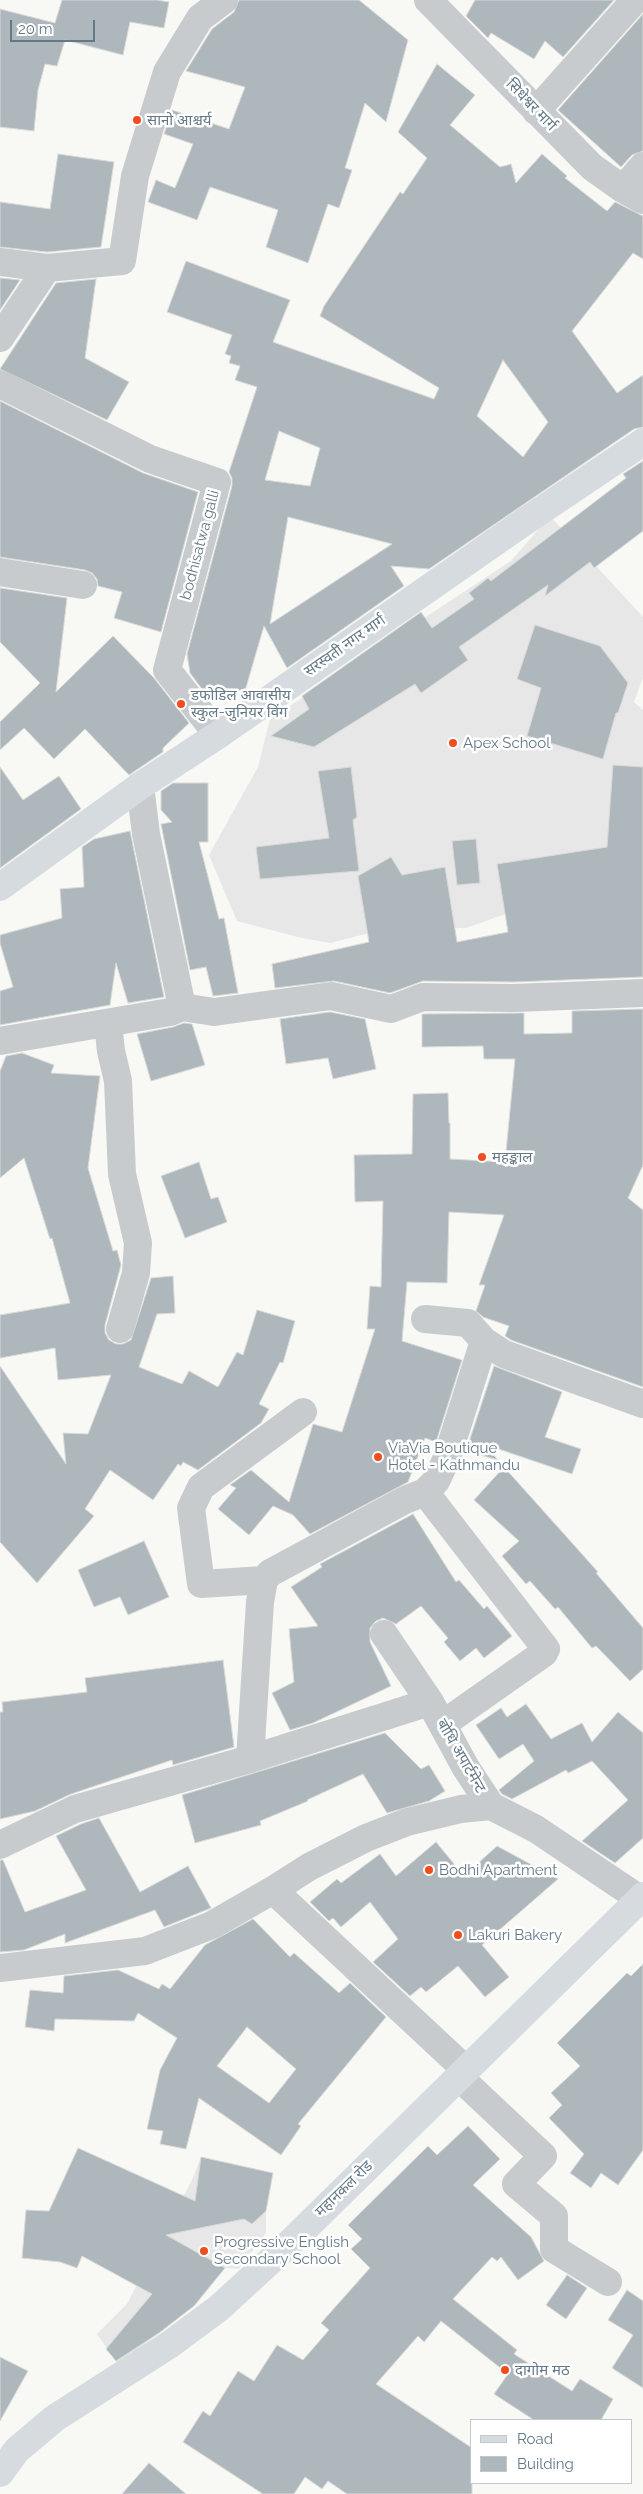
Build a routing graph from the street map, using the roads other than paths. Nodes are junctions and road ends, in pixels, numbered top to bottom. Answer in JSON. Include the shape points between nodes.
{"nodes":[{"id":1,"x":224,"y":0,"type":"edge"},
{"id":2,"x":428,"y":0,"type":"edge"},
{"id":3,"x":636,"y":0,"type":"edge"},
{"id":4,"x":536,"y":111,"type":"junction"},
{"id":5,"x":643,"y":166,"type":"edge"},
{"id":6,"x":633,"y":195,"type":"edge"},
{"id":7,"x":0,"y":262,"type":"edge"},
{"id":8,"x":47,"y":268,"type":"junction"},
{"id":9,"x":0,"y":338,"type":"edge"},
{"id":10,"x":0,"y":384,"type":"edge"},
{"id":11,"x":643,"y":442,"type":"edge"},
{"id":12,"x":0,"y":572,"type":"edge"},
{"id":13,"x":83,"y":585,"type":"dead end"},
{"id":14,"x":218,"y":735,"type":"junction"},
{"id":15,"x":140,"y":786,"type":"junction"},
{"id":16,"x":0,"y":887,"type":"edge"},
{"id":17,"x":643,"y":993,"type":"edge"},
{"id":18,"x":182,"y":1007,"type":"junction"},
{"id":19,"x":108,"y":1023,"type":"junction"},
{"id":20,"x":0,"y":1041,"type":"edge"},
{"id":21,"x":425,"y":1319,"type":"dead end"},
{"id":22,"x":120,"y":1329,"type":"dead end"},
{"id":23,"x":484,"y":1341,"type":"junction"},
{"id":24,"x":643,"y":1404,"type":"edge"},
{"id":25,"x":303,"y":1412,"type":"dead end"},
{"id":26,"x":425,"y":1492,"type":"junction"},
{"id":27,"x":264,"y":1580,"type":"junction"},
{"id":28,"x":384,"y":1634,"type":"dead end"},
{"id":29,"x":437,"y":1713,"type":"junction"},
{"id":30,"x":250,"y":1759,"type":"junction"},
{"id":31,"x":491,"y":1806,"type":"junction"},
{"id":32,"x":0,"y":1845,"type":"edge"},
{"id":33,"x":273,"y":1890,"type":"junction"},
{"id":34,"x":640,"y":1904,"type":"edge"},
{"id":35,"x":0,"y":1968,"type":"edge"},
{"id":36,"x":463,"y":2073,"type":"junction"},
{"id":37,"x":608,"y":2282,"type":"dead end"},
{"id":38,"x":0,"y":2473,"type":"edge"}],
"edges":[{"from":1,"to":8,"type":"street","via":[[200,18],[167,72],[136,176],[122,261]]},
{"from":2,"to":4,"type":"street","name":"सिधेश्वर मार्ग"},
{"from":3,"to":4,"type":"street"},
{"from":4,"to":6,"type":"street","name":"सिधेश्वर मार्ग","via":[[592,167]]},
{"from":5,"to":6,"type":"street"},
{"from":7,"to":8,"type":"street"},
{"from":8,"to":9,"type":"street"},
{"from":10,"to":14,"type":"street","name":"bodhisatwa galli","via":[[150,459],[217,482],[167,670]]},
{"from":11,"to":14,"type":"main road","name":"सरस्वती नगर मार्ग"},
{"from":12,"to":13,"type":"street"},
{"from":14,"to":15,"type":"main road","name":"सरस्वती नगर मार्ग"},
{"from":15,"to":16,"type":"main road","name":"सरस्वती नगर मार्ग"},
{"from":15,"to":18,"type":"street","via":[[146,834]]},
{"from":17,"to":18,"type":"street","via":[[514,998],[423,997],[391,1010],[331,996],[214,1012]]},
{"from":18,"to":19,"type":"street"},
{"from":19,"to":20,"type":"street"},
{"from":19,"to":22,"type":"street","via":[[118,1081],[122,1174],[138,1243],[136,1273]]},
{"from":21,"to":23,"type":"street","via":[[468,1324]]},
{"from":23,"to":24,"type":"street","via":[[504,1354]]},
{"from":23,"to":26,"type":"street","via":[[447,1458],[436,1481]]},
{"from":25,"to":27,"type":"street","via":[[201,1487],[191,1508],[201,1584]]},
{"from":26,"to":27,"type":"street","via":[[279,1568]]},
{"from":26,"to":29,"type":"street","via":[[546,1649]]},
{"from":27,"to":30,"type":"street"},
{"from":28,"to":29,"type":"street","name":"बोधि अपार्टमेन्ट"},
{"from":29,"to":30,"type":"street"},
{"from":29,"to":31,"type":"street","name":"बोधि अपार्टमेन्ट","via":[[466,1768]]},
{"from":30,"to":32,"type":"street","via":[[75,1809]]},
{"from":31,"to":33,"type":"street","via":[[460,1809],[366,1838],[309,1867]]},
{"from":31,"to":34,"type":"street","name":"बोधि अपार्टमेन्ट","via":[[536,1829]]},
{"from":33,"to":35,"type":"street","via":[[212,1925],[145,1952]]},
{"from":33,"to":36,"type":"street"},
{"from":34,"to":36,"type":"main road","name":"महानकल रोड"},
{"from":36,"to":37,"type":"street","via":[[544,2156],[516,2184],[554,2216],[554,2248]]},
{"from":36,"to":38,"type":"main road","name":"महानकल रोड","via":[[219,2308],[169,2345],[55,2418],[17,2450]]}]}
